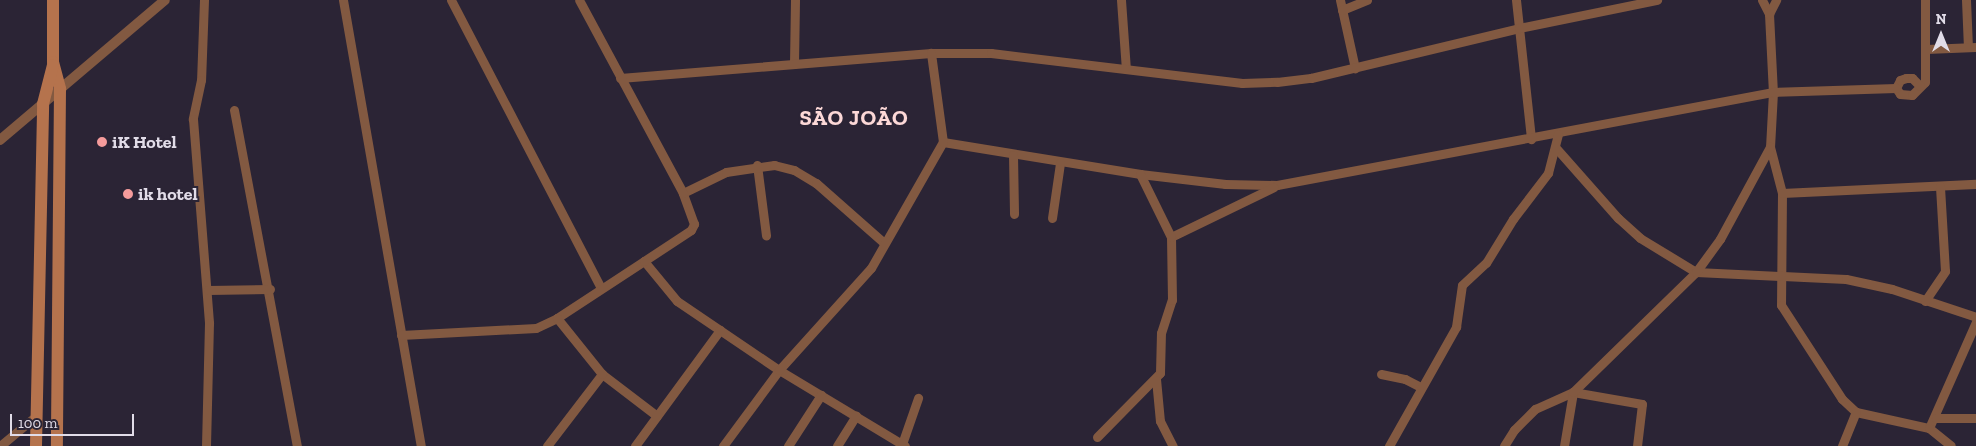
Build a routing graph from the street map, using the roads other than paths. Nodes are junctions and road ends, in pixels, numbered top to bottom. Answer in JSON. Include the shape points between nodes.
{"nodes":[{"id":1,"x":53,"y":0,"type":"edge"},
{"id":2,"x":165,"y":0,"type":"edge"},
{"id":3,"x":204,"y":0,"type":"edge"},
{"id":4,"x":343,"y":0,"type":"edge"},
{"id":5,"x":450,"y":0,"type":"edge"},
{"id":6,"x":579,"y":0,"type":"edge"},
{"id":7,"x":795,"y":0,"type":"edge"},
{"id":8,"x":1121,"y":0,"type":"edge"},
{"id":9,"x":1340,"y":0,"type":"edge"},
{"id":10,"x":1367,"y":0,"type":"edge"},
{"id":11,"x":1516,"y":0,"type":"edge"},
{"id":12,"x":1657,"y":0,"type":"edge"},
{"id":13,"x":1762,"y":0,"type":"edge"},
{"id":14,"x":1776,"y":0,"type":"edge"},
{"id":15,"x":1925,"y":0,"type":"edge"},
{"id":16,"x":1966,"y":0,"type":"edge"},
{"id":17,"x":1342,"y":10,"type":"junction"},
{"id":18,"x":1769,"y":14,"type":"junction"},
{"id":19,"x":1518,"y":28,"type":"junction"},
{"id":20,"x":1972,"y":47,"type":"edge"},
{"id":21,"x":1926,"y":49,"type":"junction"},
{"id":22,"x":931,"y":53,"type":"junction"},
{"id":23,"x":53,"y":62,"type":"junction"},
{"id":24,"x":794,"y":64,"type":"junction"},
{"id":25,"x":1354,"y":68,"type":"junction"},
{"id":26,"x":1126,"y":69,"type":"junction"},
{"id":27,"x":620,"y":78,"type":"junction"},
{"id":28,"x":1920,"y":86,"type":"junction"},
{"id":29,"x":1896,"y":88,"type":"junction"},
{"id":30,"x":60,"y":89,"type":"junction"},
{"id":31,"x":1773,"y":92,"type":"junction"},
{"id":32,"x":42,"y":104,"type":"junction"},
{"id":33,"x":234,"y":110,"type":"dead end"},
{"id":34,"x":1558,"y":134,"type":"junction"},
{"id":35,"x":1531,"y":139,"type":"junction"},
{"id":36,"x":0,"y":140,"type":"edge"},
{"id":37,"x":943,"y":142,"type":"junction"},
{"id":38,"x":1770,"y":147,"type":"junction"},
{"id":39,"x":1556,"y":148,"type":"junction"},
{"id":40,"x":1012,"y":155,"type":"junction"},
{"id":41,"x":1060,"y":163,"type":"junction"},
{"id":42,"x":756,"y":165,"type":"junction"},
{"id":43,"x":1140,"y":174,"type":"junction"},
{"id":44,"x":1976,"y":184,"type":"edge"},
{"id":45,"x":1277,"y":185,"type":"junction"},
{"id":46,"x":1940,"y":186,"type":"junction"},
{"id":47,"x":683,"y":193,"type":"junction"},
{"id":48,"x":1782,"y":194,"type":"junction"},
{"id":49,"x":1014,"y":214,"type":"dead end"},
{"id":50,"x":1052,"y":218,"type":"dead end"},
{"id":51,"x":766,"y":235,"type":"dead end"},
{"id":52,"x":1171,"y":237,"type":"junction"},
{"id":53,"x":884,"y":243,"type":"junction"},
{"id":54,"x":644,"y":261,"type":"junction"},
{"id":55,"x":1696,"y":272,"type":"junction"},
{"id":56,"x":1780,"y":276,"type":"junction"},
{"id":57,"x":601,"y":288,"type":"junction"},
{"id":58,"x":270,"y":289,"type":"junction"},
{"id":59,"x":208,"y":290,"type":"junction"},
{"id":60,"x":1925,"y":301,"type":"junction"},
{"id":61,"x":1976,"y":317,"type":"edge"},
{"id":62,"x":557,"y":318,"type":"junction"},
{"id":63,"x":1976,"y":322,"type":"edge"},
{"id":64,"x":720,"y":330,"type":"junction"},
{"id":65,"x":401,"y":335,"type":"junction"},
{"id":66,"x":779,"y":370,"type":"junction"},
{"id":67,"x":602,"y":374,"type":"junction"},
{"id":68,"x":1381,"y":374,"type":"dead end"},
{"id":69,"x":1156,"y":379,"type":"junction"},
{"id":70,"x":1421,"y":387,"type":"junction"},
{"id":71,"x":1573,"y":392,"type":"junction"},
{"id":72,"x":821,"y":395,"type":"junction"},
{"id":73,"x":918,"y":398,"type":"dead end"},
{"id":74,"x":1856,"y":412,"type":"junction"},
{"id":75,"x":36,"y":416,"type":"junction"},
{"id":76,"x":657,"y":416,"type":"junction"},
{"id":77,"x":856,"y":416,"type":"junction"},
{"id":78,"x":1936,"y":418,"type":"junction"},
{"id":79,"x":1976,"y":418,"type":"edge"},
{"id":80,"x":1929,"y":428,"type":"junction"},
{"id":81,"x":1097,"y":438,"type":"dead end"},
{"id":82,"x":903,"y":445,"type":"edge"},
{"id":83,"x":0,"y":446,"type":"edge"},
{"id":84,"x":36,"y":446,"type":"edge"},
{"id":85,"x":57,"y":446,"type":"edge"},
{"id":86,"x":206,"y":446,"type":"edge"},
{"id":87,"x":296,"y":446,"type":"edge"},
{"id":88,"x":421,"y":446,"type":"edge"},
{"id":89,"x":547,"y":446,"type":"edge"},
{"id":90,"x":635,"y":446,"type":"edge"},
{"id":91,"x":722,"y":446,"type":"edge"},
{"id":92,"x":788,"y":446,"type":"edge"},
{"id":93,"x":837,"y":446,"type":"edge"},
{"id":94,"x":1173,"y":446,"type":"edge"},
{"id":95,"x":1389,"y":446,"type":"edge"},
{"id":96,"x":1504,"y":446,"type":"edge"},
{"id":97,"x":1564,"y":446,"type":"edge"},
{"id":98,"x":1636,"y":446,"type":"edge"},
{"id":99,"x":1842,"y":446,"type":"edge"},
{"id":100,"x":1951,"y":446,"type":"edge"}],
"edges":[{"from":1,"to":23,"type":"main road"},
{"from":2,"to":30,"type":"street"},
{"from":3,"to":59,"type":"street","via":[[201,80],[194,118]]},
{"from":4,"to":65,"type":"street"},
{"from":5,"to":57,"type":"street"},
{"from":6,"to":27,"type":"street"},
{"from":7,"to":24,"type":"street"},
{"from":8,"to":26,"type":"street"},
{"from":9,"to":17,"type":"street"},
{"from":10,"to":17,"type":"street"},
{"from":11,"to":19,"type":"street"},
{"from":12,"to":19,"type":"street"},
{"from":13,"to":18,"type":"street"},
{"from":14,"to":18,"type":"street"},
{"from":15,"to":21,"type":"street"},
{"from":16,"to":20,"type":"street"},
{"from":17,"to":25,"type":"street"},
{"from":18,"to":31,"type":"street"},
{"from":19,"to":25,"type":"street"},
{"from":19,"to":35,"type":"street"},
{"from":20,"to":21,"type":"street"},
{"from":21,"to":28,"type":"street","via":[[1926,79]]},
{"from":22,"to":24,"type":"street"},
{"from":22,"to":26,"type":"street","via":[[991,53]]},
{"from":22,"to":37,"type":"street"},
{"from":23,"to":30,"type":"main road"},
{"from":23,"to":32,"type":"main road"},
{"from":24,"to":27,"type":"street"},
{"from":25,"to":26,"type":"street","via":[[1286,81],[1242,83]]},
{"from":27,"to":47,"type":"street"},
{"from":28,"to":29,"type":"street","via":[[1912,96],[1900,94]]},
{"from":28,"to":29,"type":"street","via":[[1912,78],[1906,78],[1900,80]]},
{"from":29,"to":31,"type":"street"},
{"from":30,"to":32,"type":"street"},
{"from":30,"to":85,"type":"main road"},
{"from":31,"to":34,"type":"street"},
{"from":31,"to":38,"type":"street"},
{"from":32,"to":36,"type":"street"},
{"from":32,"to":75,"type":"main road"},
{"from":33,"to":58,"type":"street"},
{"from":34,"to":35,"type":"street"},
{"from":34,"to":39,"type":"street"},
{"from":35,"to":45,"type":"street"},
{"from":37,"to":40,"type":"street"},
{"from":37,"to":53,"type":"street"},
{"from":38,"to":48,"type":"street"},
{"from":38,"to":55,"type":"street","via":[[1720,239]]},
{"from":39,"to":55,"type":"street","via":[[1640,238]]},
{"from":39,"to":70,"type":"street","via":[[1548,173],[1538,188],[1513,218],[1486,263],[1462,286],[1456,327]]},
{"from":40,"to":41,"type":"street"},
{"from":40,"to":49,"type":"street"},
{"from":41,"to":43,"type":"street"},
{"from":41,"to":50,"type":"street"},
{"from":42,"to":47,"type":"street","via":[[726,172]]},
{"from":42,"to":51,"type":"street"},
{"from":42,"to":53,"type":"street","via":[[794,170],[816,183]]},
{"from":43,"to":45,"type":"street","via":[[1225,184]]},
{"from":43,"to":52,"type":"street"},
{"from":44,"to":46,"type":"street"},
{"from":45,"to":52,"type":"street"},
{"from":46,"to":48,"type":"street"},
{"from":46,"to":60,"type":"street","via":[[1945,270]]},
{"from":47,"to":54,"type":"street","via":[[693,216],[691,230]]},
{"from":48,"to":56,"type":"street"},
{"from":52,"to":69,"type":"street","via":[[1172,300],[1160,333],[1160,373]]},
{"from":53,"to":66,"type":"street","via":[[859,282]]},
{"from":54,"to":57,"type":"street"},
{"from":54,"to":64,"type":"street","via":[[677,301]]},
{"from":55,"to":56,"type":"street"},
{"from":55,"to":71,"type":"street"},
{"from":56,"to":60,"type":"street","via":[[1846,279]]},
{"from":56,"to":74,"type":"street","via":[[1781,305],[1842,399]]},
{"from":57,"to":62,"type":"street"},
{"from":58,"to":59,"type":"street"},
{"from":58,"to":87,"type":"street"},
{"from":59,"to":86,"type":"street","via":[[210,354],[205,407]]},
{"from":60,"to":61,"type":"street"},
{"from":62,"to":65,"type":"street","via":[[536,328]]},
{"from":62,"to":67,"type":"street"},
{"from":63,"to":78,"type":"street"},
{"from":64,"to":66,"type":"street"},
{"from":64,"to":76,"type":"street"},
{"from":65,"to":88,"type":"street"},
{"from":66,"to":72,"type":"street"},
{"from":66,"to":91,"type":"street"},
{"from":67,"to":76,"type":"street"},
{"from":67,"to":89,"type":"street"},
{"from":68,"to":70,"type":"street","via":[[1405,379]]},
{"from":69,"to":81,"type":"street"},
{"from":69,"to":94,"type":"street","via":[[1160,421]]},
{"from":70,"to":95,"type":"street"},
{"from":71,"to":96,"type":"street","via":[[1535,409],[1514,430]]},
{"from":71,"to":97,"type":"street"},
{"from":71,"to":98,"type":"street","via":[[1642,404]]},
{"from":72,"to":77,"type":"street"},
{"from":72,"to":92,"type":"street"},
{"from":73,"to":82,"type":"street"},
{"from":74,"to":80,"type":"street"},
{"from":74,"to":99,"type":"street"},
{"from":75,"to":83,"type":"street"},
{"from":75,"to":84,"type":"main road"},
{"from":76,"to":90,"type":"street"},
{"from":77,"to":82,"type":"street"},
{"from":77,"to":93,"type":"street"},
{"from":78,"to":79,"type":"street"},
{"from":78,"to":80,"type":"street"},
{"from":80,"to":100,"type":"street"}]}
